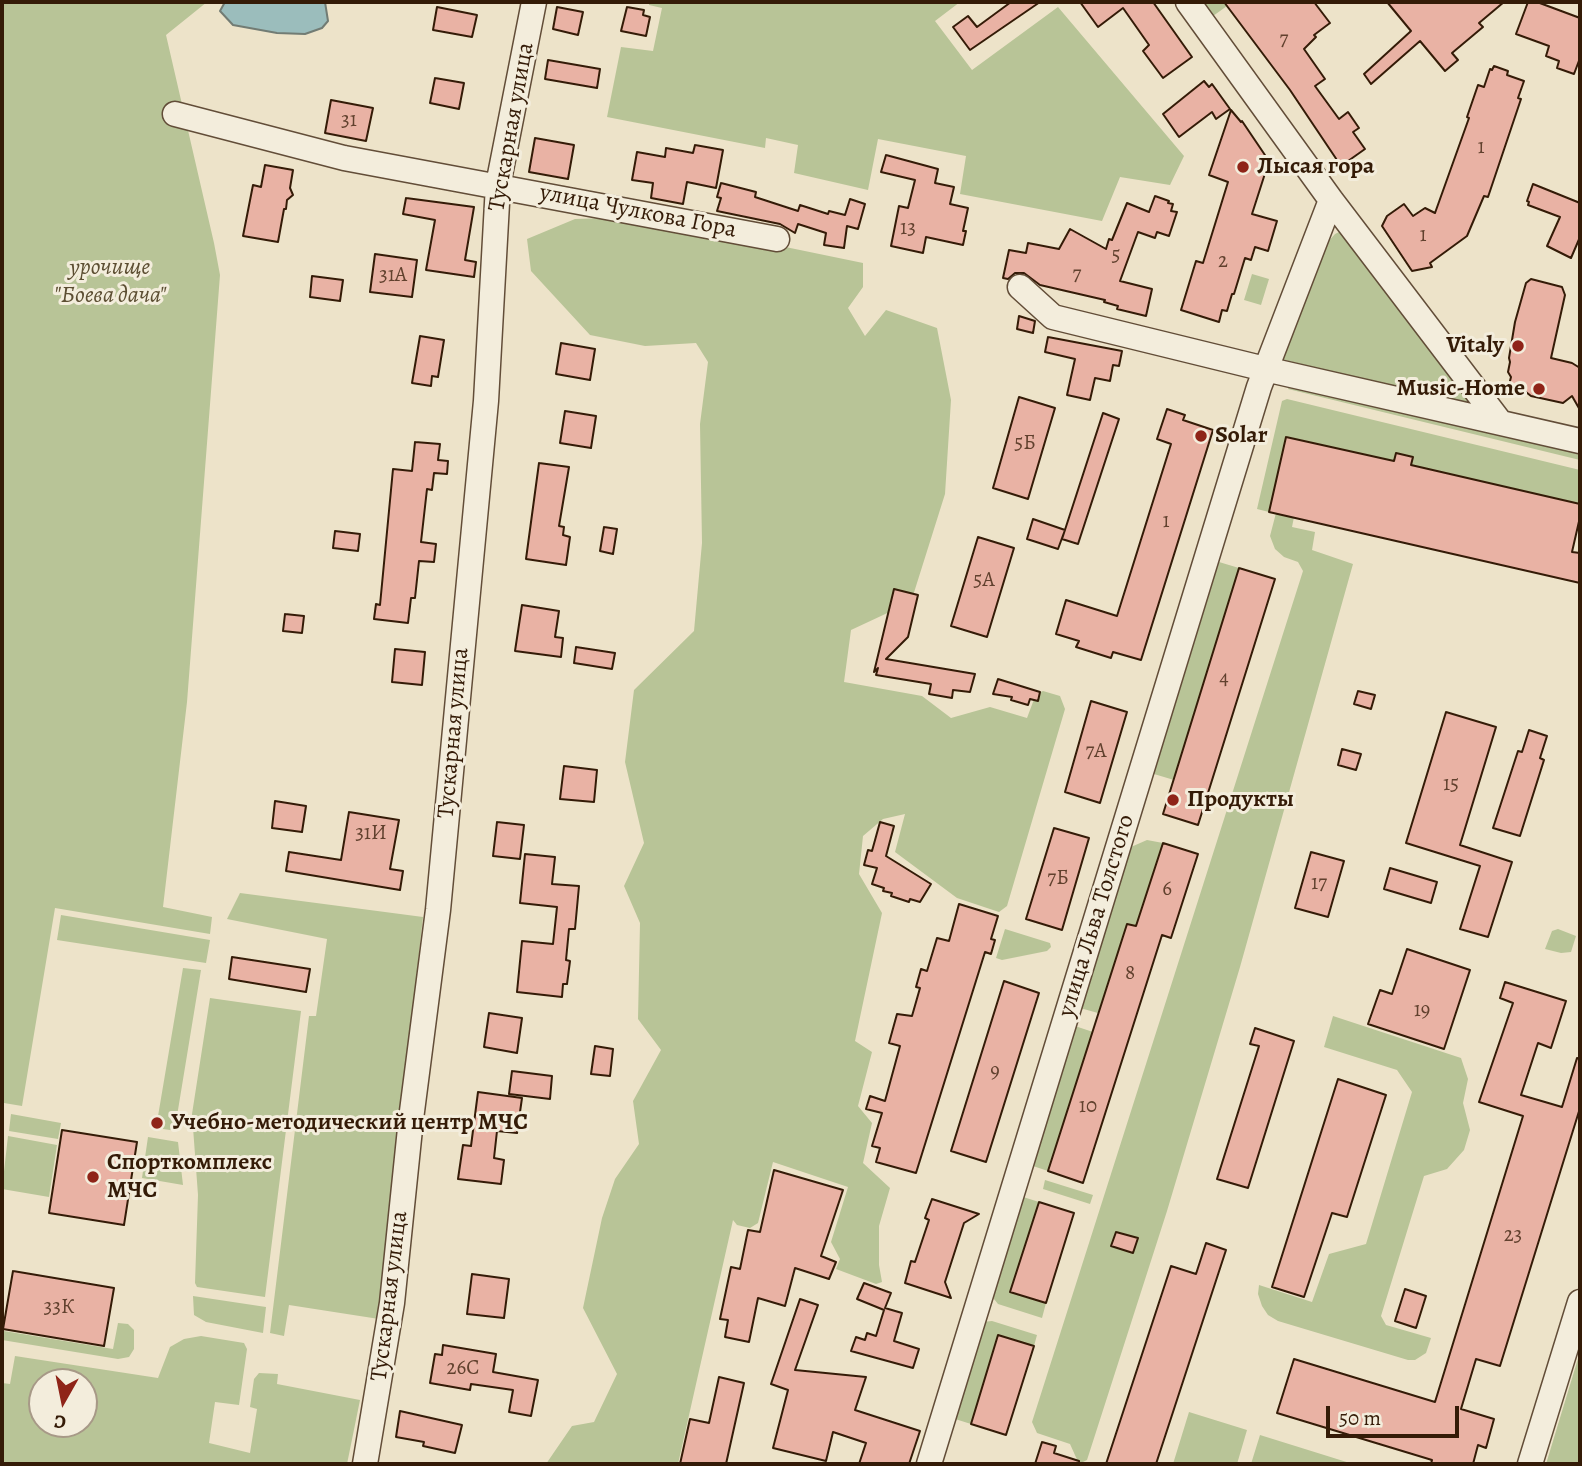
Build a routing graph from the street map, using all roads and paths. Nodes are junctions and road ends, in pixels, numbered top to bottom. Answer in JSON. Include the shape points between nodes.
{"nodes":[{"id":1,"x":534,"y":2,"type":"edge"},
{"id":2,"x":1188,"y":2,"type":"edge"},
{"id":3,"x":175,"y":114,"type":"dead end"},
{"id":4,"x":498,"y":185,"type":"junction"},
{"id":5,"x":1331,"y":200,"type":"junction"},
{"id":6,"x":777,"y":239,"type":"dead end"},
{"id":7,"x":1020,"y":287,"type":"dead end"},
{"id":8,"x":1265,"y":369,"type":"junction"},
{"id":9,"x":1500,"y":422,"type":"junction"},
{"id":10,"x":1580,"y":441,"type":"edge"},
{"id":11,"x":1580,"y":1302,"type":"edge"},
{"id":12,"x":365,"y":1464,"type":"edge"},
{"id":13,"x":929,"y":1464,"type":"edge"},
{"id":14,"x":1530,"y":1464,"type":"edge"}],
"edges":[{"from":1,"to":4,"type":"street","name":"Тускарная улица"},
{"from":2,"to":5,"type":"street"},
{"from":3,"to":4,"type":"street","name":"улица Чулкова Гора","via":[[344,158]]},
{"from":4,"to":6,"type":"street","name":"улица Чулкова Гора"},
{"from":4,"to":12,"type":"street","name":"Тускарная улица","via":[[486,401],[438,910],[392,1303]]},
{"from":5,"to":8,"type":"street","name":"улица Льва Толстого"},
{"from":5,"to":9,"type":"street"},
{"from":7,"to":8,"type":"street","via":[[1053,317]]},
{"from":8,"to":9,"type":"street"},
{"from":8,"to":13,"type":"street","name":"улица Льва Толстого"},
{"from":9,"to":10,"type":"street"},
{"from":11,"to":14,"type":"street"}]}
